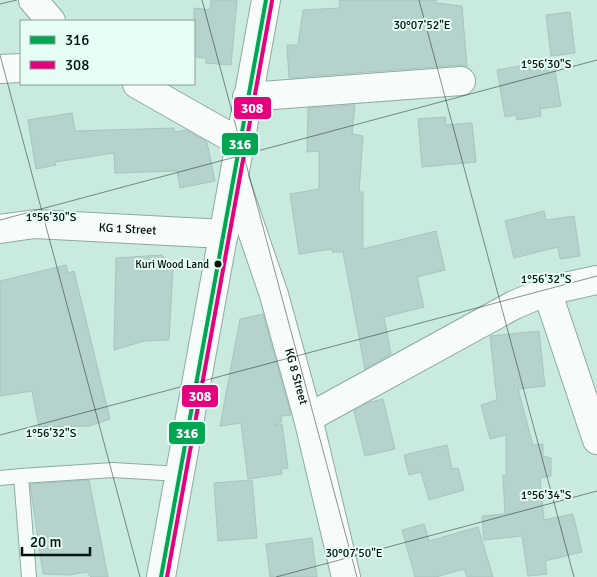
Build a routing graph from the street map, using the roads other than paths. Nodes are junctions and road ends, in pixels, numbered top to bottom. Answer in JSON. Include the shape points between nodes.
{"nodes":[{"id":1,"x":33,"y":0,"type":"edge"},
{"id":2,"x":266,"y":0,"type":"edge"},
{"id":3,"x":50,"y":20,"type":"edge"},
{"id":4,"x":20,"y":68,"type":"edge"},
{"id":5,"x":0,"y":69,"type":"edge"},
{"id":6,"x":461,"y":81,"type":"dead end"},
{"id":7,"x":139,"y":85,"type":"edge"},
{"id":8,"x":247,"y":97,"type":"junction"},
{"id":9,"x":239,"y":142,"type":"junction"},
{"id":10,"x":234,"y":178,"type":"junction"},
{"id":11,"x":0,"y":229,"type":"edge"},
{"id":12,"x":224,"y":234,"type":"junction"},
{"id":13,"x":597,"y":280,"type":"edge"},
{"id":14,"x":547,"y":291,"type":"junction"},
{"id":15,"x":308,"y":418,"type":"junction"},
{"id":16,"x":597,"y":440,"type":"edge"},
{"id":17,"x":180,"y":474,"type":"junction"},
{"id":18,"x":21,"y":476,"type":"junction"},
{"id":19,"x":0,"y":478,"type":"edge"},
{"id":20,"x":28,"y":577,"type":"edge"},
{"id":21,"x":161,"y":577,"type":"edge"},
{"id":22,"x":346,"y":577,"type":"edge"}],
"edges":[{"from":1,"to":3,"type":"street"},
{"from":2,"to":8,"type":"street"},
{"from":4,"to":5,"type":"street"},
{"from":6,"to":8,"type":"street"},
{"from":7,"to":9,"type":"street"},
{"from":8,"to":9,"type":"street"},
{"from":9,"to":10,"type":"street"},
{"from":10,"to":12,"type":"street"},
{"from":10,"to":15,"type":"street","name":"KG 8 Street","via":[[274,294]]},
{"from":11,"to":12,"type":"street","name":"KG 1 Street","via":[[35,224]]},
{"from":12,"to":17,"type":"street"},
{"from":13,"to":14,"type":"street"},
{"from":14,"to":15,"type":"street","via":[[514,305]]},
{"from":14,"to":16,"type":"street"},
{"from":15,"to":22,"type":"street","name":"KG 8 Street"},
{"from":17,"to":18,"type":"lane","via":[[113,470]]},
{"from":17,"to":21,"type":"street"},
{"from":18,"to":19,"type":"lane"},
{"from":18,"to":20,"type":"lane"}]}
